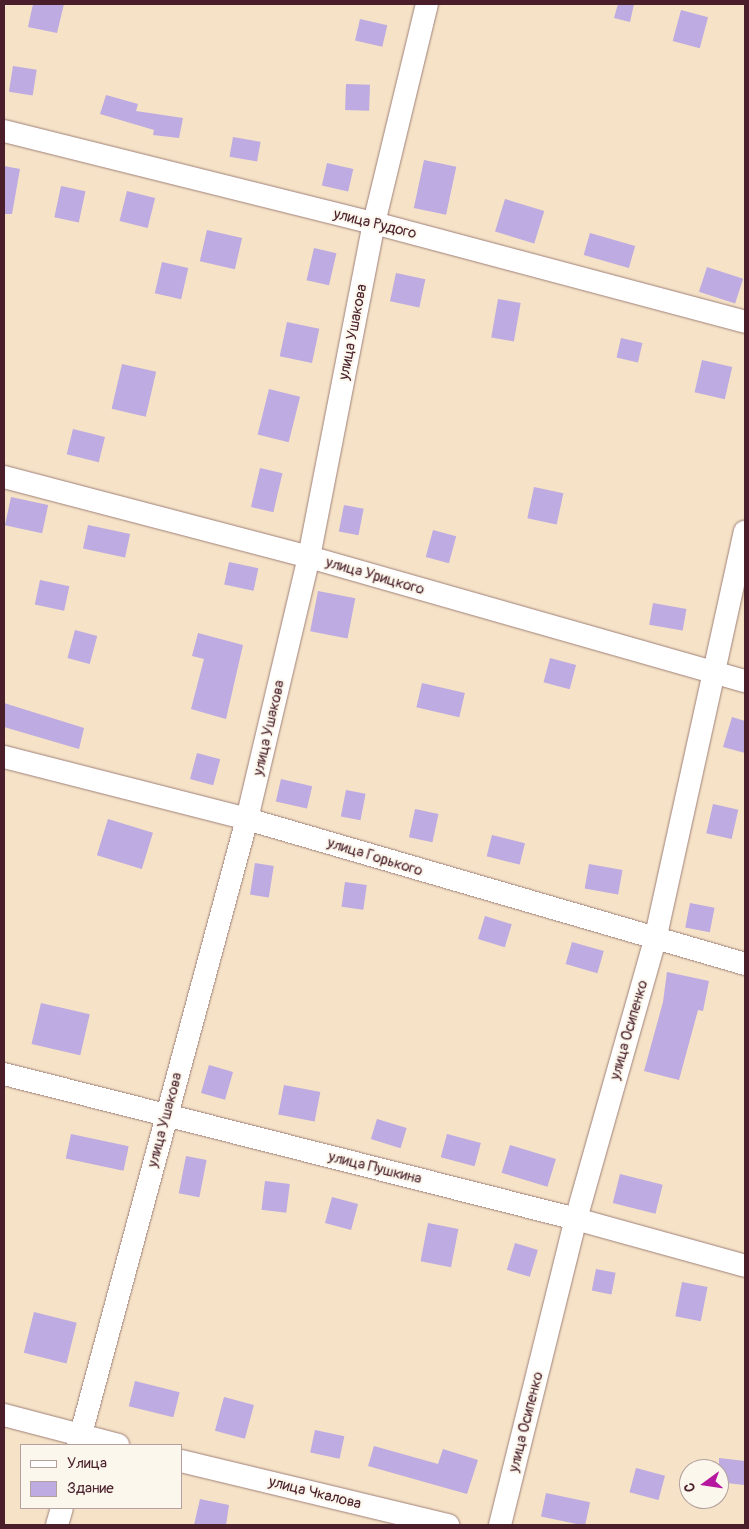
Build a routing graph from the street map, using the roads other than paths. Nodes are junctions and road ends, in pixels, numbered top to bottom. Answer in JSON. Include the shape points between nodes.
{"nodes":[{"id":1,"x":428,"y":4,"type":"edge"},
{"id":2,"x":4,"y":131,"type":"edge"},
{"id":3,"x":374,"y":223,"type":"junction"},
{"id":4,"x":745,"y":322,"type":"edge"},
{"id":5,"x":4,"y":477,"type":"edge"},
{"id":6,"x":745,"y":532,"type":"edge"},
{"id":7,"x":309,"y":557,"type":"junction"},
{"id":8,"x":716,"y":672,"type":"junction"},
{"id":9,"x":745,"y":681,"type":"edge"},
{"id":10,"x":4,"y":757,"type":"edge"},
{"id":11,"x":247,"y":819,"type":"junction"},
{"id":12,"x":655,"y":940,"type":"junction"},
{"id":13,"x":745,"y":964,"type":"edge"},
{"id":14,"x":4,"y":1074,"type":"edge"},
{"id":15,"x":166,"y":1115,"type":"junction"},
{"id":16,"x":576,"y":1219,"type":"junction"},
{"id":17,"x":745,"y":1266,"type":"edge"},
{"id":18,"x":4,"y":1415,"type":"edge"},
{"id":19,"x":80,"y":1441,"type":"edge"},
{"id":20,"x":108,"y":1444,"type":"edge"},
{"id":21,"x":182,"y":1460,"type":"edge"},
{"id":22,"x":62,"y":1509,"type":"edge"},
{"id":23,"x":57,"y":1525,"type":"edge"},
{"id":24,"x":448,"y":1525,"type":"edge"},
{"id":25,"x":500,"y":1525,"type":"edge"}],
"edges":[{"from":1,"to":3,"type":"street","name":"улица Ушакова"},
{"from":2,"to":3,"type":"street","name":"улица Рудого"},
{"from":3,"to":4,"type":"street","name":"улица Рудого"},
{"from":3,"to":7,"type":"street","name":"улица Ушакова"},
{"from":5,"to":7,"type":"street","name":"улица Урицкого"},
{"from":6,"to":8,"type":"street","name":"улица Осипенко"},
{"from":7,"to":8,"type":"street","name":"улица Урицкого"},
{"from":7,"to":11,"type":"street","name":"улица Ушакова"},
{"from":8,"to":9,"type":"street","name":"улица Урицкого"},
{"from":8,"to":12,"type":"street","name":"улица Осипенко"},
{"from":10,"to":11,"type":"street","name":"улица Горького"},
{"from":11,"to":12,"type":"street","name":"улица Горького"},
{"from":11,"to":15,"type":"street","name":"улица Ушакова"},
{"from":12,"to":13,"type":"street","name":"улица Горького"},
{"from":12,"to":16,"type":"street","name":"улица Осипенко"},
{"from":14,"to":15,"type":"street","name":"улица Пушкина"},
{"from":15,"to":16,"type":"street","name":"улица Пушкина"},
{"from":15,"to":19,"type":"street","name":"улица Ушакова"},
{"from":16,"to":17,"type":"street","name":"улица Пушкина"},
{"from":16,"to":25,"type":"street","name":"улица Осипенко"},
{"from":18,"to":19,"type":"street"},
{"from":19,"to":20,"type":"street"},
{"from":21,"to":24,"type":"street","name":"улица Чкалова"},
{"from":22,"to":23,"type":"street"}]}
